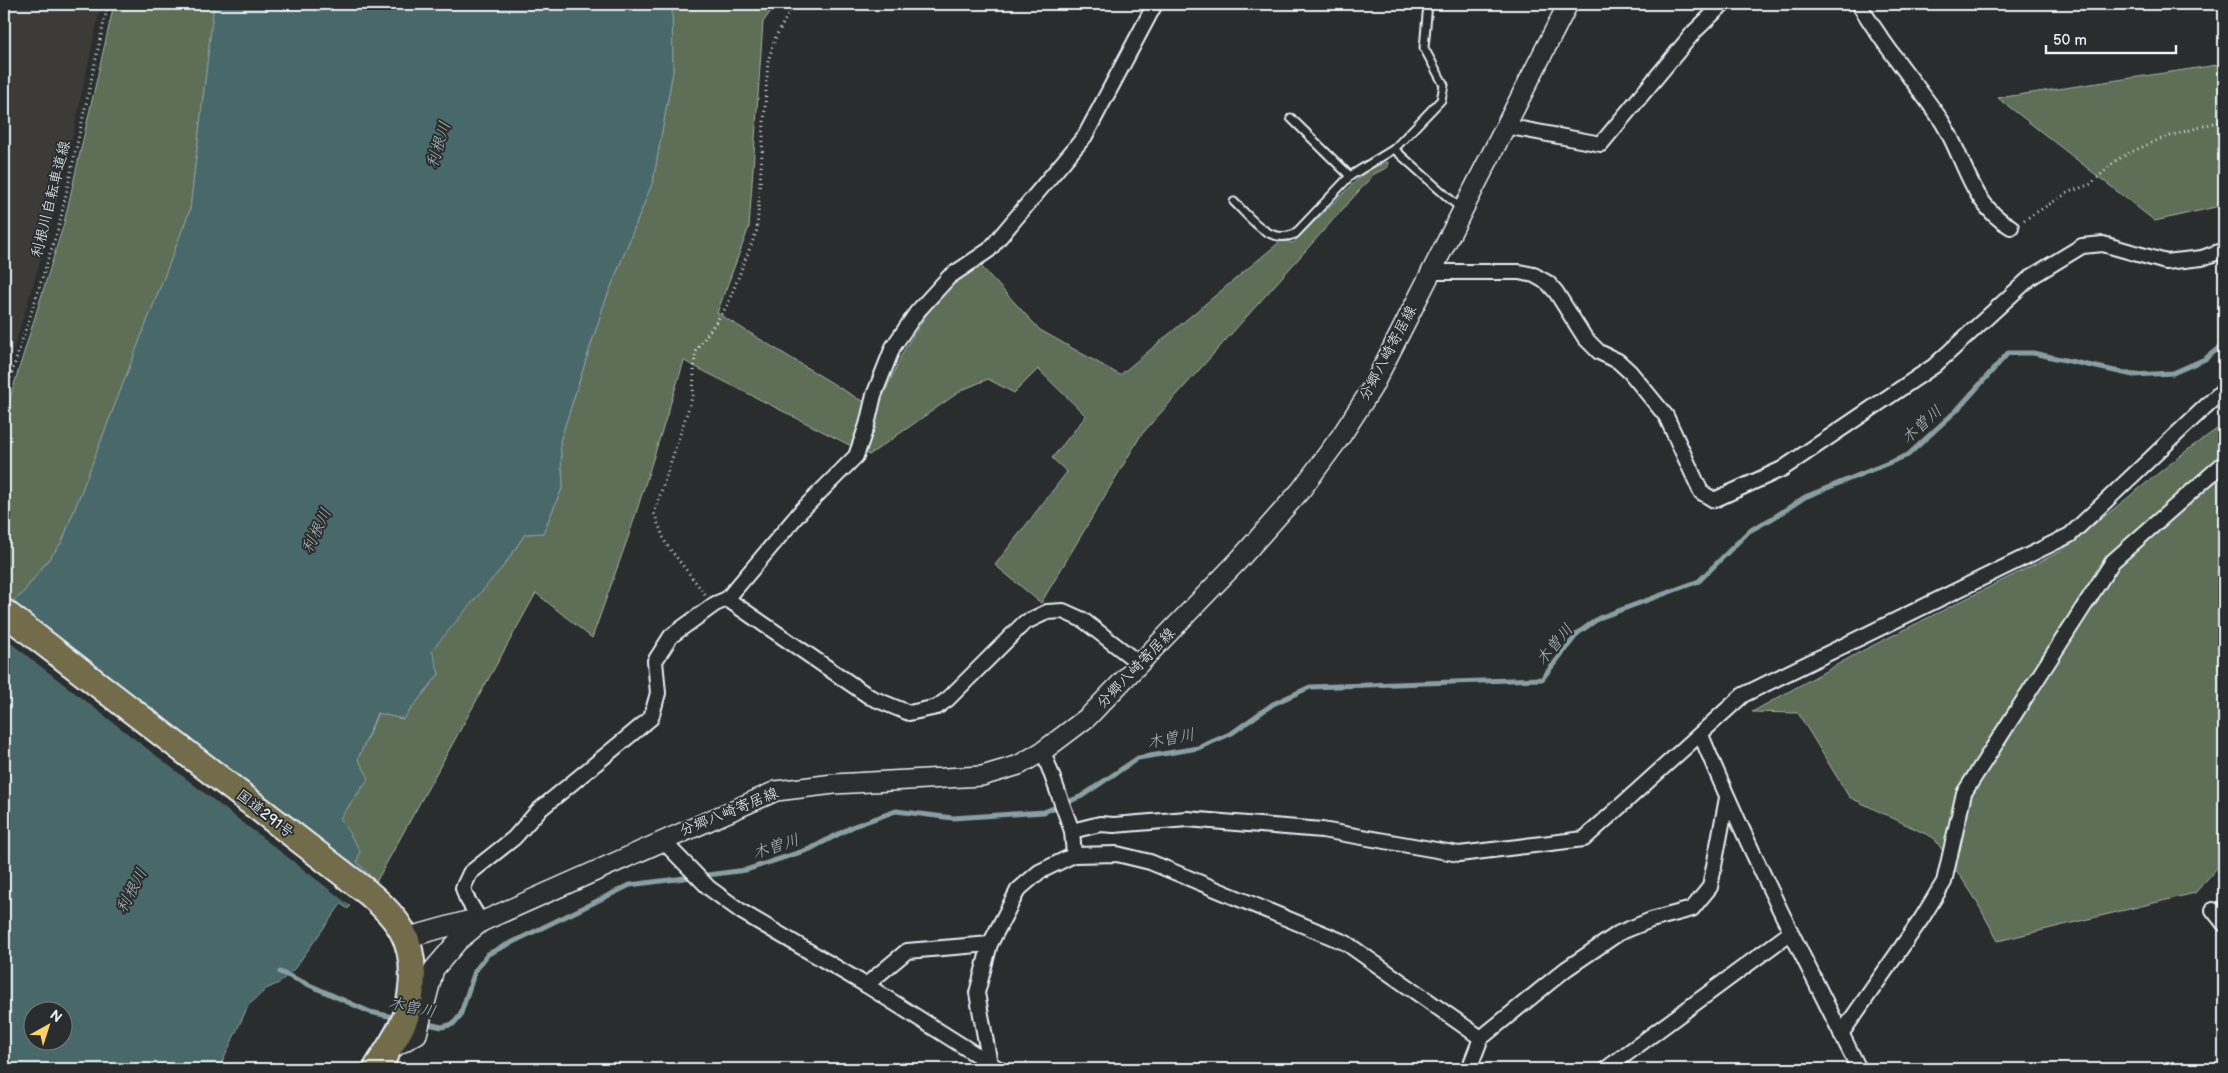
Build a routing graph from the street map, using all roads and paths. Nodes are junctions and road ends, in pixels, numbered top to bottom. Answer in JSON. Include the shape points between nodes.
{"nodes":[{"id":1,"x":108,"y":4,"type":"edge"},
{"id":2,"x":794,"y":4,"type":"edge"},
{"id":3,"x":1155,"y":4,"type":"edge"},
{"id":4,"x":1428,"y":4,"type":"edge"},
{"id":5,"x":1568,"y":4,"type":"edge"},
{"id":6,"x":1723,"y":4,"type":"edge"},
{"id":7,"x":1859,"y":4,"type":"edge"},
{"id":8,"x":1291,"y":118,"type":"dead end"},
{"id":9,"x":2224,"y":120,"type":"edge"},
{"id":10,"x":1505,"y":126,"type":"junction"},
{"id":11,"x":1394,"y":149,"type":"junction"},
{"id":12,"x":1350,"y":176,"type":"junction"},
{"id":13,"x":1234,"y":202,"type":"dead end"},
{"id":14,"x":1464,"y":210,"type":"junction"},
{"id":15,"x":2012,"y":227,"type":"joint"},
{"id":16,"x":2224,"y":250,"type":"edge"},
{"id":17,"x":1430,"y":272,"type":"junction"},
{"id":18,"x":2224,"y":389,"type":"edge"},
{"id":19,"x":4,"y":396,"type":"edge"},
{"id":20,"x":2224,"y":463,"type":"edge"},
{"id":21,"x":721,"y":602,"type":"junction"},
{"id":22,"x":4,"y":612,"type":"edge"},
{"id":23,"x":1140,"y":664,"type":"junction"},
{"id":24,"x":1701,"y":735,"type":"junction"},
{"id":25,"x":1043,"y":751,"type":"junction"},
{"id":26,"x":1727,"y":798,"type":"junction"},
{"id":27,"x":1070,"y":825,"type":"junction"},
{"id":28,"x":662,"y":840,"type":"junction"},
{"id":29,"x":1074,"y":855,"type":"junction"},
{"id":30,"x":2213,"y":910,"type":"dead end"},
{"id":31,"x":481,"y":922,"type":"junction"},
{"id":32,"x":2224,"y":924,"type":"edge"},
{"id":33,"x":1790,"y":933,"type":"junction"},
{"id":34,"x":406,"y":938,"type":"junction"},
{"id":35,"x":990,"y":944,"type":"junction"},
{"id":36,"x":866,"y":985,"type":"junction"},
{"id":37,"x":412,"y":1021,"type":"junction"},
{"id":38,"x":1841,"y":1034,"type":"junction"},
{"id":39,"x":1481,"y":1038,"type":"junction"},
{"id":40,"x":381,"y":1060,"type":"edge"},
{"id":41,"x":991,"y":1068,"type":"edge"},
{"id":42,"x":1468,"y":1069,"type":"edge"},
{"id":43,"x":1606,"y":1069,"type":"edge"},
{"id":44,"x":1859,"y":1069,"type":"edge"}],
"edges":[{"from":1,"to":19,"type":"path","name":"利根川自転車道線","via":[[59,226]]},
{"from":2,"to":21,"type":"path","via":[[776,36],[768,61],[757,230],[727,306],[695,352],[693,395],[654,513],[666,544],[696,585]]},
{"from":3,"to":21,"type":"street","via":[[1085,136],[989,250],[948,277],[916,312],[893,348],[874,395],[868,425],[856,456],[801,511]]},
{"from":4,"to":11,"type":"lane","via":[[1424,48],[1444,85],[1441,100]]},
{"from":5,"to":10,"type":"main road","name":"分郷八崎寄居線"},
{"from":6,"to":10,"type":"street","via":[[1694,32],[1601,144]]},
{"from":7,"to":15,"type":"street","via":[[1942,122],[1981,200],[1996,218]]},
{"from":8,"to":12,"type":"lane"},
{"from":9,"to":15,"type":"path","via":[[2163,138],[2131,152],[2115,161],[2091,184],[2069,192]]},
{"from":10,"to":14,"type":"main road","name":"分郷八崎寄居線"},
{"from":11,"to":12,"type":"lane"},
{"from":11,"to":14,"type":"lane"},
{"from":12,"to":13,"type":"lane","via":[[1295,234],[1286,238],[1263,231]]},
{"from":14,"to":17,"type":"main road","name":"分郷八崎寄居線"},
{"from":16,"to":17,"type":"street","via":[[2202,258],[2166,262],[2103,244],[2082,246],[2031,276],[1934,366],[1782,469],[1714,500],[1701,492],[1666,416],[1630,372],[1618,361],[1599,352],[1585,338],[1548,283],[1520,272]]},
{"from":17,"to":23,"type":"main road","name":"分郷八崎寄居線","via":[[1372,388],[1342,436],[1301,490]]},
{"from":18,"to":24,"type":"street","via":[[2070,535],[1743,695]]},
{"from":20,"to":38,"type":"street","via":[[2113,561],[1964,793],[1944,882]]},
{"from":21,"to":23,"type":"street","via":[[870,697],[909,713],[937,707],[1024,624],[1047,612],[1064,611],[1083,620]]},
{"from":21,"to":31,"type":"street","via":[[671,636],[655,661],[658,694],[651,718],[538,811],[514,838],[470,873],[463,888]]},
{"from":22,"to":34,"type":"highway","name":"国道291号","via":[[367,892],[398,922]]},
{"from":23,"to":25,"type":"main road","name":"分郷八崎寄居線","via":[[1088,717]]},
{"from":24,"to":26,"type":"street"},
{"from":24,"to":27,"type":"street","via":[[1584,839],[1459,854],[1322,830],[1187,819]]},
{"from":25,"to":27,"type":"street"},
{"from":25,"to":28,"type":"main road","name":"分郷八崎寄居線","via":[[1019,765],[982,776],[834,784],[776,791]]},
{"from":26,"to":33,"type":"street"},
{"from":26,"to":39,"type":"street","via":[[1710,887],[1692,909],[1651,920],[1620,933],[1566,968]]},
{"from":27,"to":29,"type":"street"},
{"from":28,"to":31,"type":"main road","name":"分郷八崎寄居線"},
{"from":28,"to":36,"type":"street","via":[[709,888],[742,912]]},
{"from":29,"to":35,"type":"street","via":[[1039,872],[1018,890]]},
{"from":29,"to":39,"type":"street","via":[[1117,854],[1150,862],[1346,943]]},
{"from":30,"to":32,"type":"street"},
{"from":31,"to":34,"type":"main road","name":"分郷八崎寄居線","via":[[467,921]]},
{"from":31,"to":37,"type":"main road","via":[[458,941],[434,969]]},
{"from":33,"to":38,"type":"street"},
{"from":33,"to":43,"type":"street"},
{"from":34,"to":37,"type":"highway","name":"国道291号","via":[[413,971]]},
{"from":35,"to":36,"type":"street","via":[[907,951]]},
{"from":35,"to":41,"type":"street","via":[[977,992]]},
{"from":36,"to":41,"type":"street","via":[[974,1053]]},
{"from":37,"to":40,"type":"highway","name":"国道291号"},
{"from":38,"to":44,"type":"street"},
{"from":39,"to":42,"type":"street"}]}
